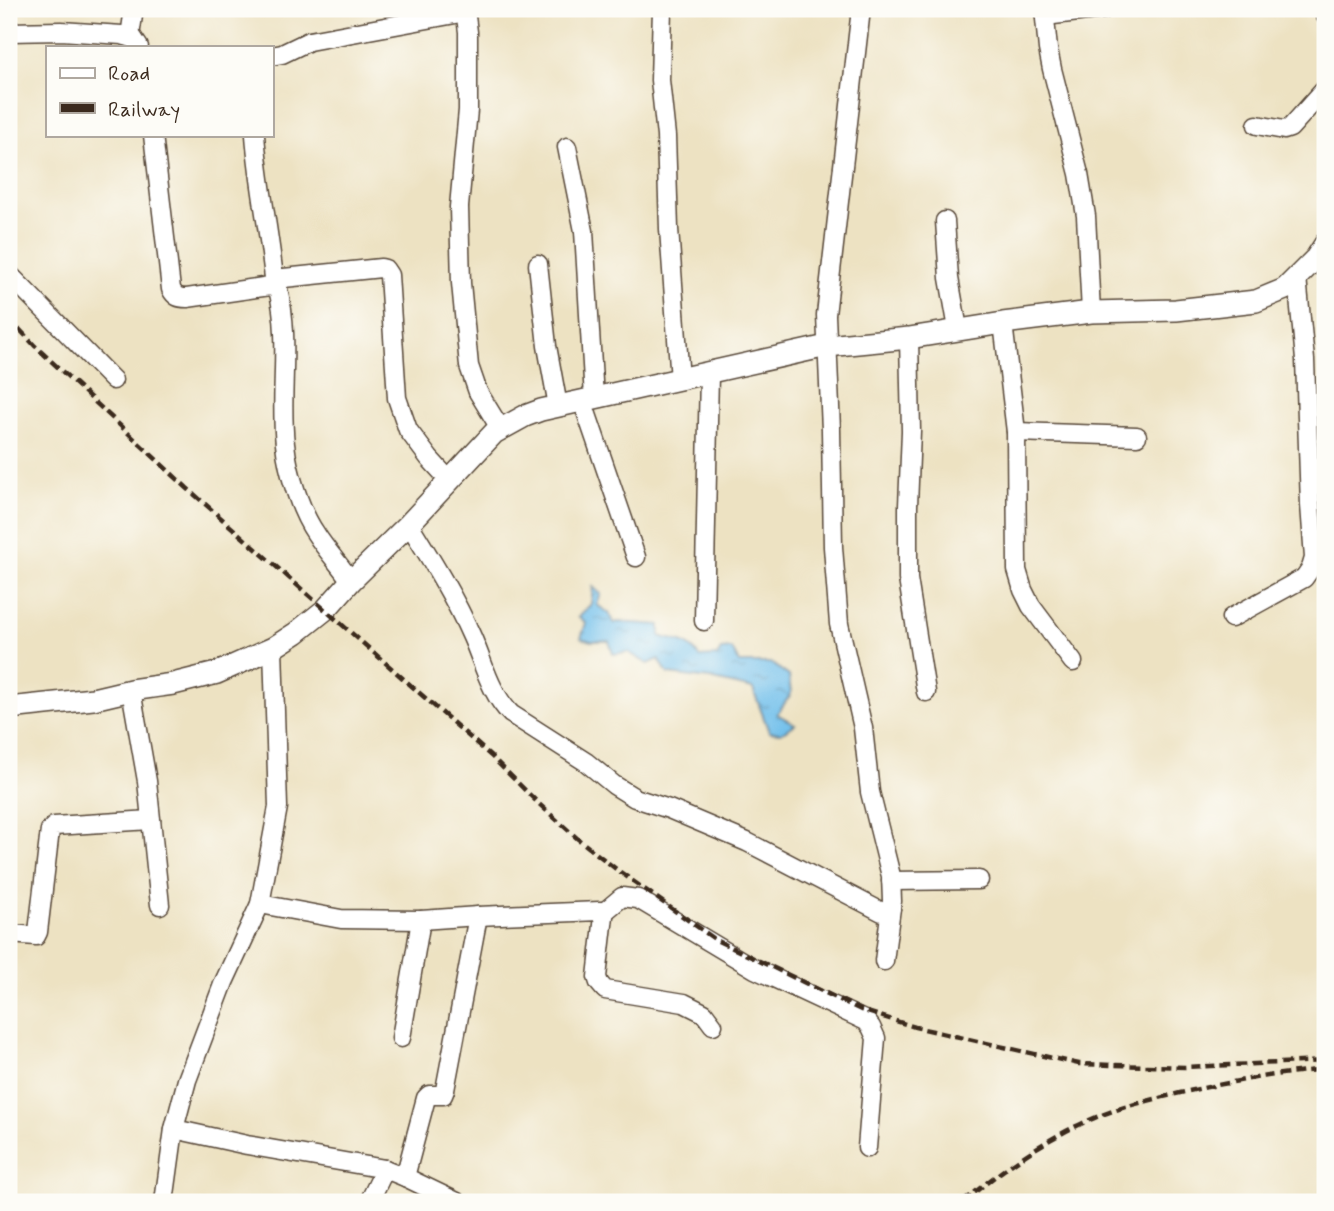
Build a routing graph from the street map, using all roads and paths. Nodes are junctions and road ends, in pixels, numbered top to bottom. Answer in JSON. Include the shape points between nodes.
{"nodes":[{"id":1,"x":134,"y":9,"type":"edge"},
{"id":2,"x":662,"y":9,"type":"edge"},
{"id":3,"x":861,"y":9,"type":"edge"},
{"id":4,"x":1104,"y":9,"type":"edge"},
{"id":5,"x":1325,"y":9,"type":"edge"},
{"id":6,"x":466,"y":10,"type":"edge"},
{"id":7,"x":1045,"y":12,"type":"edge"},
{"id":8,"x":1325,"y":15,"type":"edge"},
{"id":9,"x":9,"y":32,"type":"edge"},
{"id":10,"x":134,"y":42,"type":"edge"},
{"id":11,"x":273,"y":56,"type":"edge"},
{"id":12,"x":1325,"y":89,"type":"edge"},
{"id":13,"x":1257,"y":125,"type":"dead end"},
{"id":14,"x":153,"y":136,"type":"edge"},
{"id":15,"x":255,"y":136,"type":"edge"},
{"id":16,"x":567,"y":147,"type":"dead end"},
{"id":17,"x":945,"y":221,"type":"dead end"},
{"id":18,"x":1325,"y":244,"type":"edge"},
{"id":19,"x":538,"y":264,"type":"dead end"},
{"id":20,"x":9,"y":274,"type":"edge"},
{"id":21,"x":1297,"y":277,"type":"junction"},
{"id":22,"x":274,"y":283,"type":"junction"},
{"id":23,"x":1091,"y":312,"type":"junction"},
{"id":24,"x":1003,"y":323,"type":"junction"},
{"id":25,"x":958,"y":329,"type":"junction"},
{"id":26,"x":909,"y":338,"type":"junction"},
{"id":27,"x":827,"y":346,"type":"junction"},
{"id":28,"x":709,"y":373,"type":"junction"},
{"id":29,"x":113,"y":380,"type":"dead end"},
{"id":30,"x":680,"y":380,"type":"junction"},
{"id":31,"x":588,"y":399,"type":"junction"},
{"id":32,"x":558,"y":405,"type":"junction"},
{"id":33,"x":500,"y":428,"type":"junction"},
{"id":34,"x":1016,"y":432,"type":"junction"},
{"id":35,"x":1137,"y":436,"type":"dead end"},
{"id":36,"x":450,"y":481,"type":"junction"},
{"id":37,"x":409,"y":524,"type":"junction"},
{"id":38,"x":636,"y":557,"type":"dead end"},
{"id":39,"x":351,"y":581,"type":"junction"},
{"id":40,"x":1231,"y":618,"type":"dead end"},
{"id":41,"x":704,"y":621,"type":"dead end"},
{"id":42,"x":273,"y":648,"type":"junction"},
{"id":43,"x":1073,"y":662,"type":"dead end"},
{"id":44,"x":131,"y":690,"type":"junction"},
{"id":45,"x":926,"y":692,"type":"dead end"},
{"id":46,"x":9,"y":708,"type":"edge"},
{"id":47,"x":151,"y":820,"type":"junction"},
{"id":48,"x":979,"y":880,"type":"dead end"},
{"id":49,"x":891,"y":881,"type":"junction"},
{"id":50,"x":260,"y":904,"type":"junction"},
{"id":51,"x":160,"y":905,"type":"dead end"},
{"id":52,"x":891,"y":908,"type":"junction"},
{"id":53,"x":603,"y":913,"type":"junction"},
{"id":54,"x":478,"y":916,"type":"junction"},
{"id":55,"x":421,"y":920,"type":"junction"},
{"id":56,"x":9,"y":934,"type":"edge"},
{"id":57,"x":884,"y":961,"type":"dead end"},
{"id":58,"x":713,"y":1025,"type":"dead end"},
{"id":59,"x":401,"y":1038,"type":"dead end"},
{"id":60,"x":174,"y":1129,"type":"junction"},
{"id":61,"x":867,"y":1148,"type":"dead end"},
{"id":62,"x":385,"y":1169,"type":"junction"},
{"id":63,"x":405,"y":1177,"type":"junction"},
{"id":64,"x":164,"y":1202,"type":"edge"},
{"id":65,"x":369,"y":1202,"type":"edge"},
{"id":66,"x":457,"y":1202,"type":"edge"}],
"edges":[{"from":1,"to":10,"type":"street"},
{"from":2,"to":30,"type":"street","via":[[660,80]]},
{"from":3,"to":27,"type":"street","via":[[827,299]]},
{"from":4,"to":7,"type":"street"},
{"from":5,"to":8,"type":"street"},
{"from":6,"to":11,"type":"street","via":[[309,41]]},
{"from":6,"to":33,"type":"street","via":[[468,110],[459,207],[461,283],[469,366],[478,392]]},
{"from":7,"to":23,"type":"street","via":[[1052,69],[1086,216]]},
{"from":9,"to":10,"type":"street","via":[[61,31]]},
{"from":12,"to":13,"type":"street","via":[[1290,128]]},
{"from":14,"to":22,"type":"street","via":[[173,294],[187,298]]},
{"from":15,"to":22,"type":"street"},
{"from":16,"to":31,"type":"street","via":[[583,231]]},
{"from":17,"to":25,"type":"street"},
{"from":18,"to":21,"type":"street"},
{"from":19,"to":32,"type":"street"},
{"from":20,"to":29,"type":"street"},
{"from":21,"to":23,"type":"street","via":[[1285,289],[1256,301],[1176,310]]},
{"from":21,"to":40,"type":"street","via":[[1314,558],[1304,578]]},
{"from":22,"to":36,"type":"street","via":[[382,268],[387,271],[397,398],[408,430]]},
{"from":22,"to":39,"type":"street","via":[[285,351],[285,444],[292,476],[304,514]]},
{"from":23,"to":24,"type":"street"},
{"from":24,"to":25,"type":"street"},
{"from":24,"to":34,"type":"street"},
{"from":25,"to":26,"type":"street"},
{"from":26,"to":27,"type":"street"},
{"from":26,"to":45,"type":"street","via":[[908,579]]},
{"from":27,"to":28,"type":"street"},
{"from":27,"to":49,"type":"street","via":[[839,624]]},
{"from":28,"to":30,"type":"street"},
{"from":28,"to":41,"type":"street"},
{"from":30,"to":31,"type":"street"},
{"from":31,"to":32,"type":"street"},
{"from":31,"to":38,"type":"street"},
{"from":32,"to":33,"type":"street"},
{"from":33,"to":36,"type":"street"},
{"from":34,"to":35,"type":"street"},
{"from":34,"to":43,"type":"street","via":[[1017,570],[1031,606]]},
{"from":36,"to":37,"type":"street"},
{"from":37,"to":39,"type":"street"},
{"from":37,"to":52,"type":"street","via":[[461,614],[492,689],[511,714],[635,798],[747,842],[882,912]]},
{"from":39,"to":42,"type":"street","via":[[326,609]]},
{"from":42,"to":44,"type":"street","via":[[216,673]]},
{"from":42,"to":50,"type":"street","via":[[278,807]]},
{"from":44,"to":46,"type":"street"},
{"from":44,"to":47,"type":"street"},
{"from":47,"to":51,"type":"street"},
{"from":47,"to":56,"type":"street","via":[[54,826],[38,932],[36,936]]},
{"from":48,"to":49,"type":"street"},
{"from":49,"to":52,"type":"street"},
{"from":50,"to":55,"type":"street","via":[[341,919]]},
{"from":50,"to":60,"type":"street","via":[[223,982]]},
{"from":52,"to":57,"type":"street"},
{"from":53,"to":54,"type":"street"},
{"from":53,"to":58,"type":"street","via":[[597,970],[601,987],[684,1003],[704,1013]]},
{"from":53,"to":61,"type":"street","via":[[622,897],[638,899],[755,969],[866,1021],[876,1038]]},
{"from":54,"to":55,"type":"street"},
{"from":54,"to":63,"type":"street","via":[[445,1090],[443,1095],[426,1098]]},
{"from":55,"to":59,"type":"street"},
{"from":60,"to":62,"type":"street"},
{"from":60,"to":64,"type":"street"},
{"from":62,"to":63,"type":"street"},
{"from":62,"to":65,"type":"street"},
{"from":63,"to":66,"type":"street"}]}
